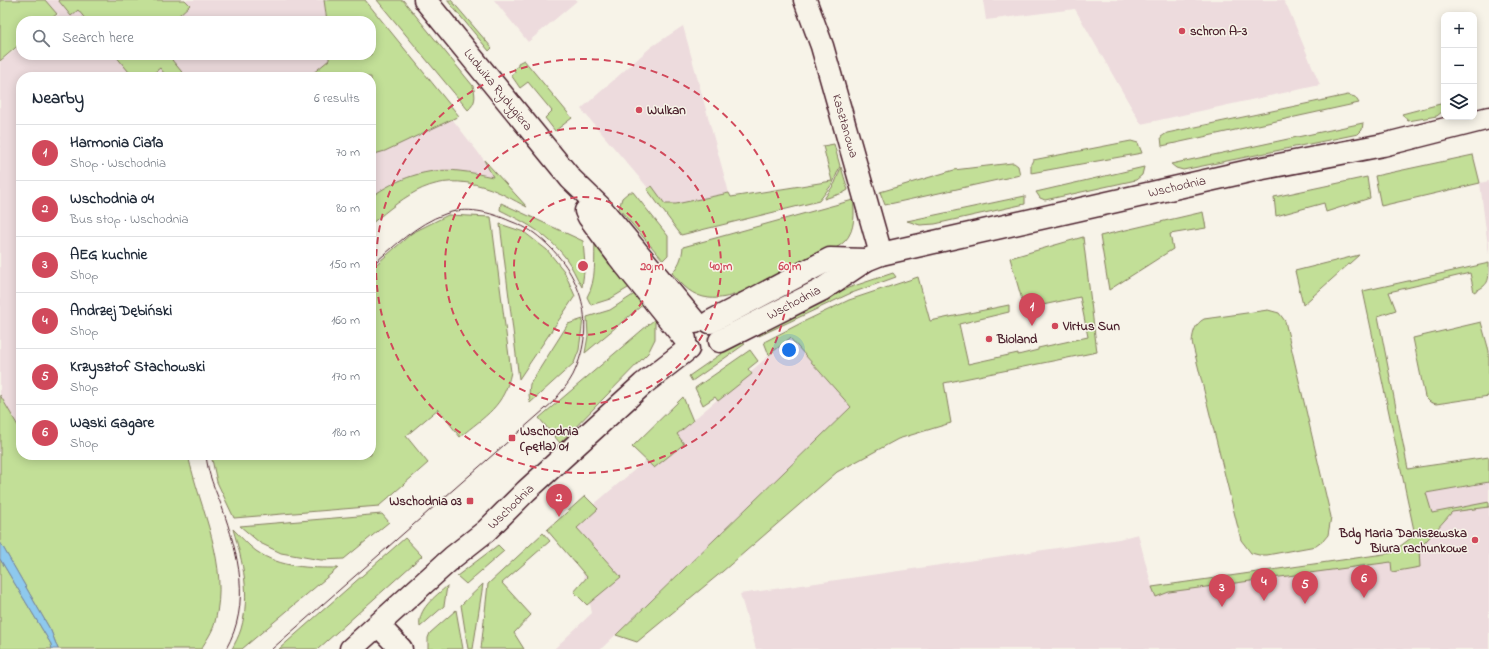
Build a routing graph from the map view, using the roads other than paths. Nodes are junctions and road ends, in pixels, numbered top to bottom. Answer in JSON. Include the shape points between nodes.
{"nodes":[{"id":1,"x":425,"y":0,"type":"edge"},
{"id":2,"x":805,"y":0,"type":"edge"},
{"id":3,"x":1489,"y":118,"type":"edge"},
{"id":4,"x":874,"y":257,"type":"junction"},
{"id":5,"x":694,"y":333,"type":"junction"},
{"id":6,"x":720,"y":342,"type":"junction"},
{"id":7,"x":379,"y":626,"type":"junction"},
{"id":8,"x":351,"y":649,"type":"edge"},
{"id":9,"x":401,"y":649,"type":"edge"}],
"edges":[{"from":1,"to":5,"type":"street","name":"Ludwika Rydygiera","via":[[571,179],[600,208]]},
{"from":2,"to":4,"type":"street","name":"Kasztanowa","via":[[822,46]]},
{"from":3,"to":4,"type":"street","name":"Wschodnia","via":[[1383,145],[1258,169]]},
{"from":4,"to":5,"type":"street","name":"Wschodnia","via":[[830,259]]},
{"from":4,"to":6,"type":"street","name":"Wschodnia","via":[[821,290]]},
{"from":5,"to":6,"type":"street","name":"Ludwika Rydygiera","via":[[715,325]]},
{"from":5,"to":6,"type":"street","name":"Wschodnia","via":[[698,355],[709,355]]},
{"from":5,"to":7,"type":"street","name":"Wschodnia","via":[[486,531],[453,557]]},
{"from":7,"to":8,"type":"street","name":"Wschodnia"},
{"from":7,"to":9,"type":"street"}]}
